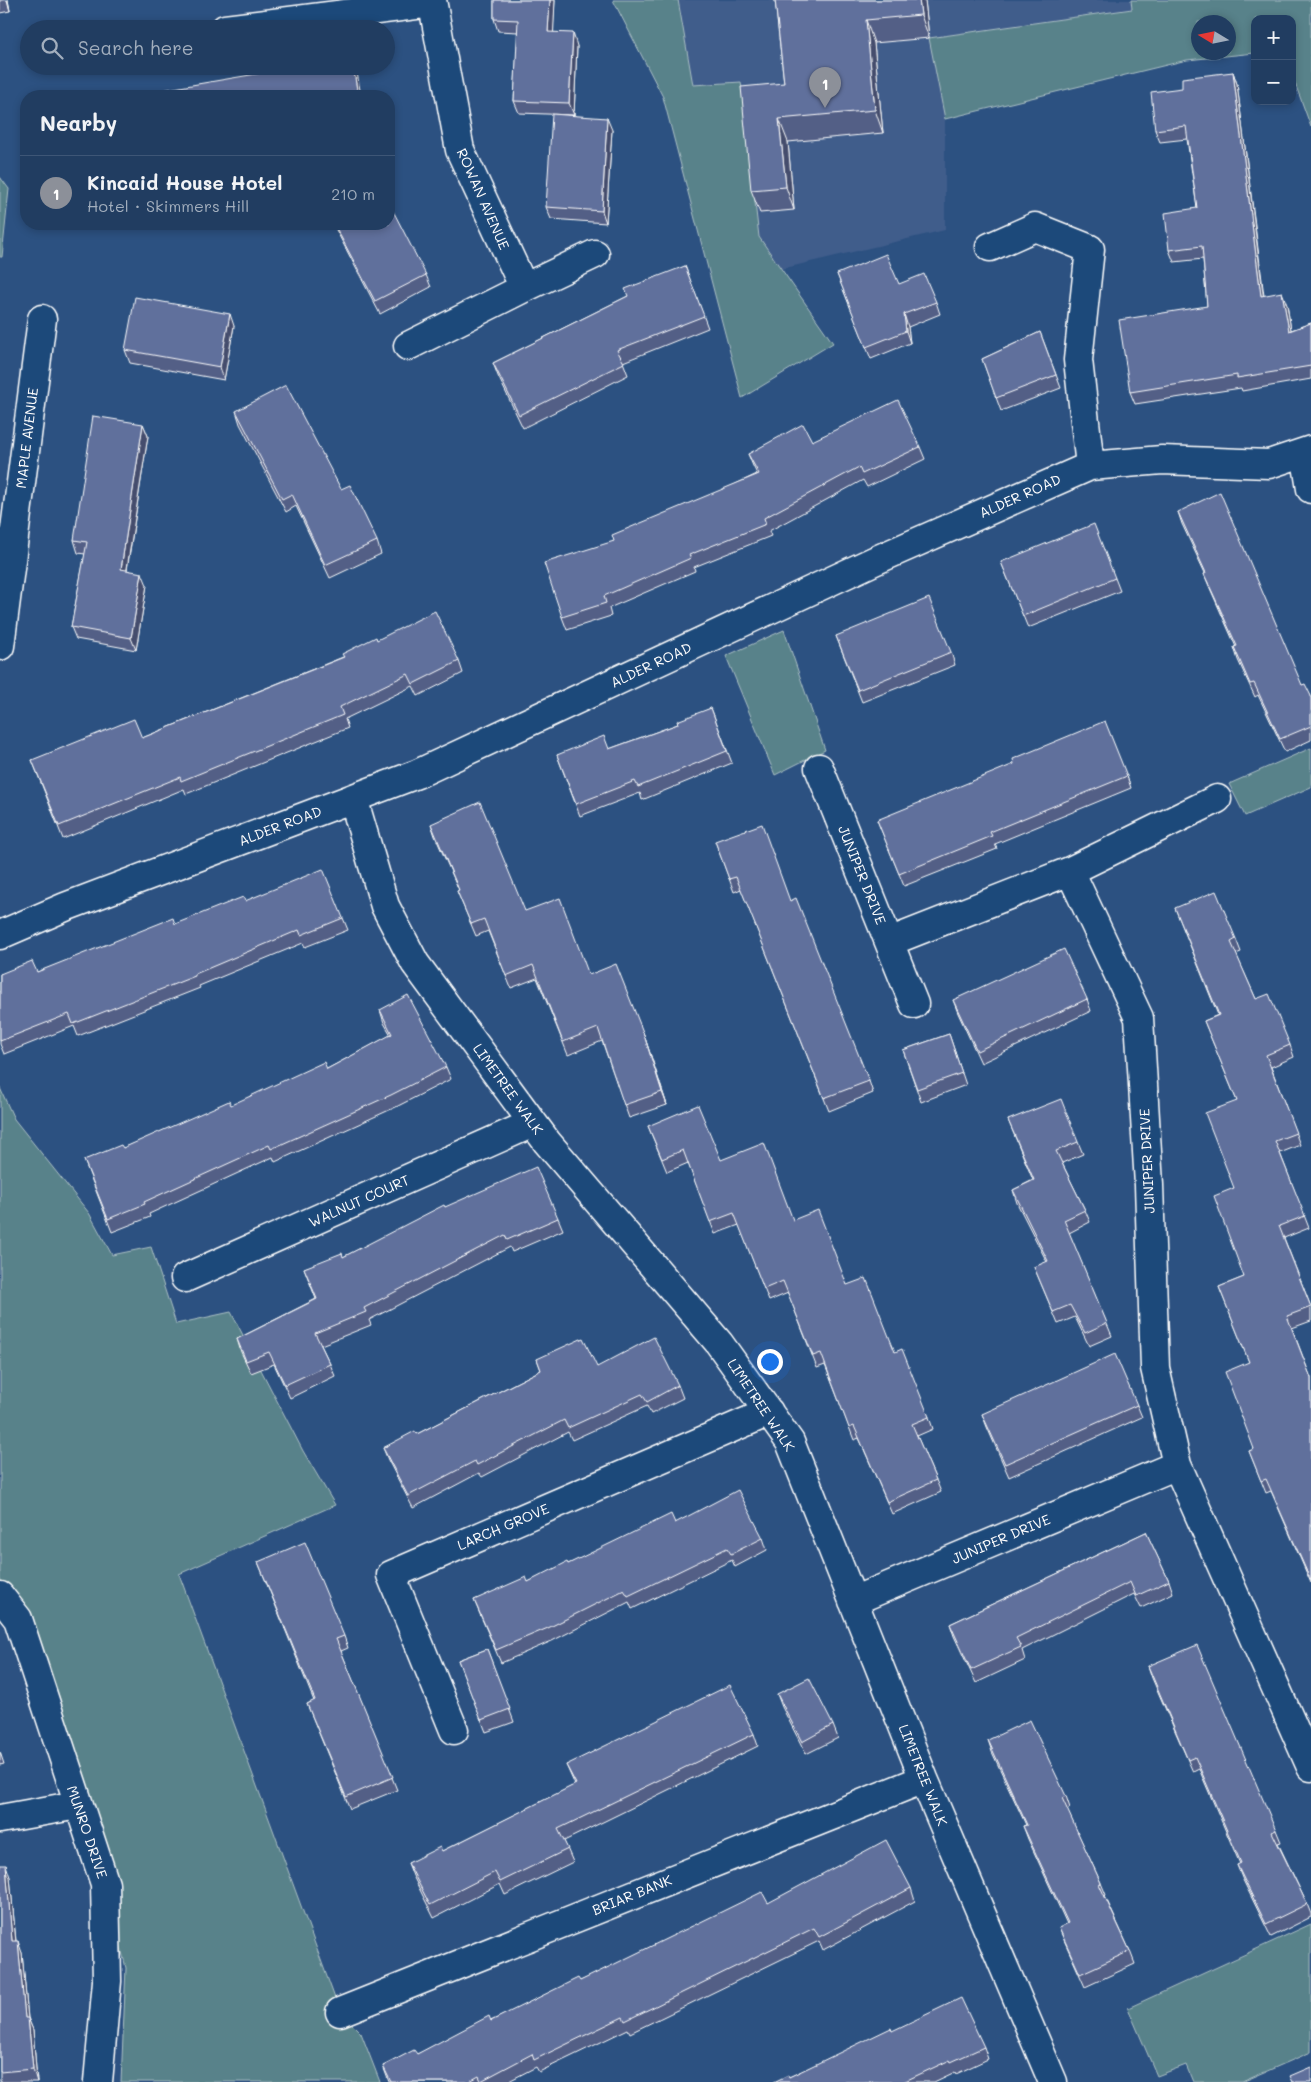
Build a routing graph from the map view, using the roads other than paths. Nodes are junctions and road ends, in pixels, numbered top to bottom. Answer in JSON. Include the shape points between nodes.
{"nodes":[{"id":1,"x":432,"y":2,"type":"edge"},
{"id":2,"x":294,"y":20,"type":"edge"},
{"id":3,"x":990,"y":247,"type":"dead end"},
{"id":4,"x":596,"y":254,"type":"dead end"},
{"id":5,"x":524,"y":288,"type":"junction"},
{"id":6,"x":42,"y":319,"type":"dead end"},
{"id":7,"x":408,"y":346,"type":"dead end"},
{"id":8,"x":1308,"y":451,"type":"edge"},
{"id":9,"x":1090,"y":466,"type":"junction"},
{"id":10,"x":1311,"y":490,"type":"edge"},
{"id":11,"x":0,"y":646,"type":"edge"},
{"id":12,"x":819,"y":768,"type":"dead end"},
{"id":13,"x":353,"y":798,"type":"junction"},
{"id":14,"x":1217,"y":800,"type":"dead end"},
{"id":15,"x":1070,"y":871,"type":"junction"},
{"id":16,"x":0,"y":935,"type":"edge"},
{"id":17,"x":888,"y":942,"type":"junction"},
{"id":18,"x":914,"y":1004,"type":"dead end"},
{"id":19,"x":533,"y":1123,"type":"junction"},
{"id":20,"x":185,"y":1278,"type":"dead end"},
{"id":21,"x":769,"y":1412,"type":"junction"},
{"id":22,"x":1177,"y":1465,"type":"junction"},
{"id":23,"x":0,"y":1596,"type":"edge"},
{"id":24,"x":853,"y":1601,"type":"junction"},
{"id":25,"x":454,"y":1730,"type":"dead end"},
{"id":26,"x":1311,"y":1767,"type":"edge"},
{"id":27,"x":924,"y":1779,"type":"junction"},
{"id":28,"x":78,"y":1805,"type":"junction"},
{"id":29,"x":0,"y":1819,"type":"edge"},
{"id":30,"x":340,"y":2012,"type":"dead end"},
{"id":31,"x":98,"y":2082,"type":"edge"},
{"id":32,"x":1053,"y":2082,"type":"edge"}],
"edges":[{"from":1,"to":2,"type":"street"},
{"from":1,"to":5,"type":"street","name":"ROWAN AVENUE","via":[[460,150]]},
{"from":3,"to":9,"type":"street","via":[[1035,227],[1090,249],[1078,360]]},
{"from":4,"to":5,"type":"street"},
{"from":5,"to":7,"type":"street"},
{"from":6,"to":11,"type":"street","name":"MAPLE AVENUE"},
{"from":8,"to":9,"type":"street","name":"ALDER ROAD","via":[[1269,464],[1162,460]]},
{"from":8,"to":10,"type":"street"},
{"from":9,"to":13,"type":"street","name":"ALDER ROAD","via":[[874,561],[417,774]]},
{"from":12,"to":17,"type":"street","name":"JUNIPER DRIVE"},
{"from":13,"to":16,"type":"street","name":"ALDER ROAD"},
{"from":13,"to":19,"type":"street","name":"LIMETREE WALK","via":[[385,906],[415,963]]},
{"from":14,"to":15,"type":"street","name":"JUNIPER DRIVE"},
{"from":15,"to":17,"type":"street","name":"JUNIPER DRIVE"},
{"from":15,"to":22,"type":"street","name":"JUNIPER DRIVE","via":[[1139,1018],[1155,1368]]},
{"from":17,"to":18,"type":"street"},
{"from":19,"to":20,"type":"street","name":"WALNUT COURT"},
{"from":19,"to":21,"type":"street","name":"LIMETREE WALK","via":[[719,1342]]},
{"from":21,"to":24,"type":"street","name":"LIMETREE WALK","via":[[790,1442]]},
{"from":21,"to":25,"type":"street","name":"LARCH GROVE","via":[[391,1575]]},
{"from":22,"to":24,"type":"street","name":"JUNIPER DRIVE"},
{"from":22,"to":26,"type":"street","name":"JUNIPER DRIVE"},
{"from":23,"to":28,"type":"street","name":"MUNRO DRIVE","via":[[18,1619]]},
{"from":24,"to":27,"type":"street","name":"LIMETREE WALK"},
{"from":27,"to":30,"type":"street","name":"BRIAR BANK"},
{"from":27,"to":32,"type":"street","name":"LIMETREE WALK"},
{"from":28,"to":29,"type":"street"},
{"from":28,"to":31,"type":"street","name":"MUNRO DRIVE","via":[[105,1884],[107,1982]]}]}
